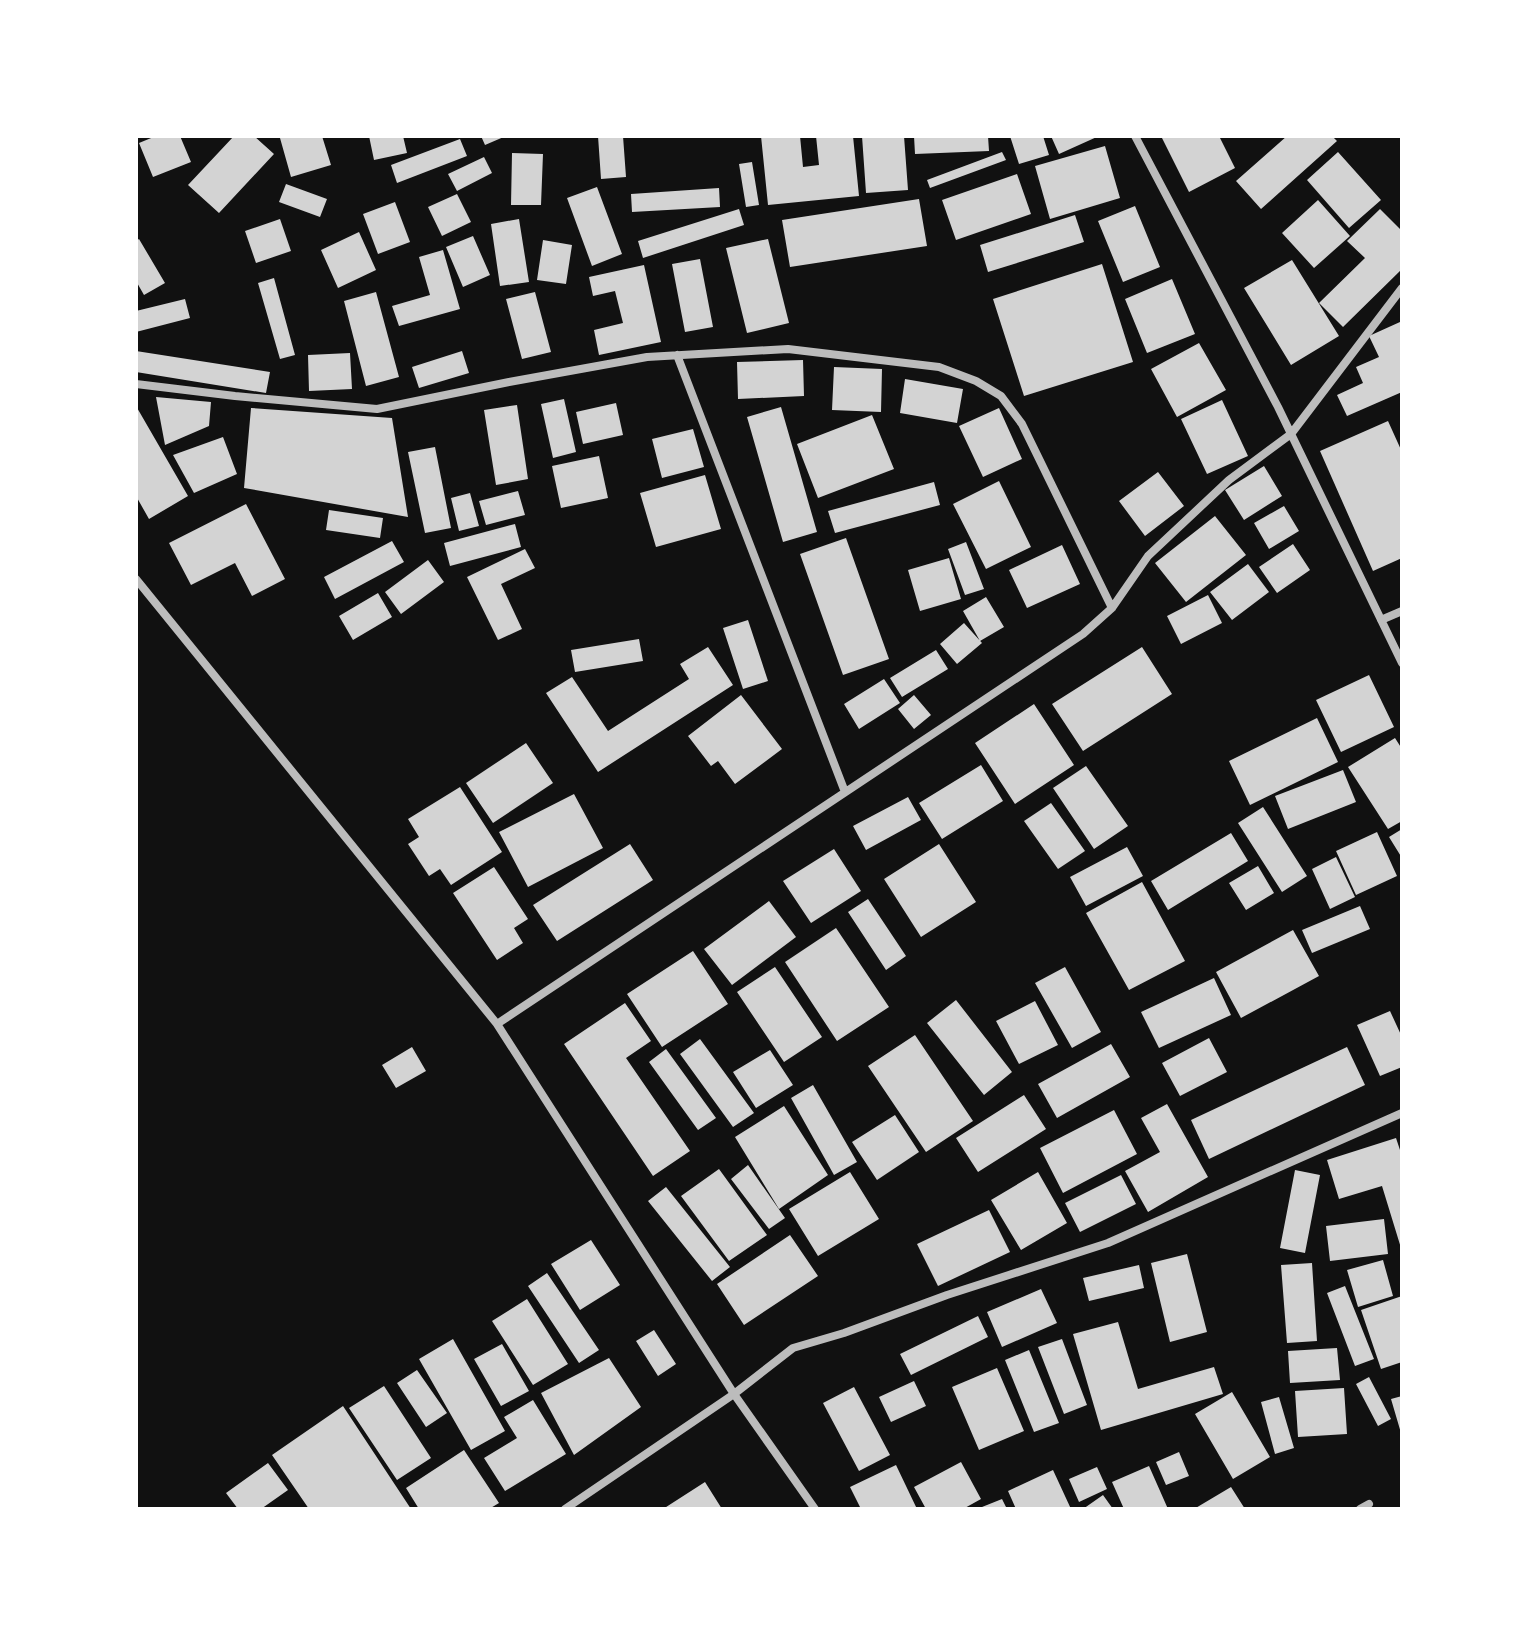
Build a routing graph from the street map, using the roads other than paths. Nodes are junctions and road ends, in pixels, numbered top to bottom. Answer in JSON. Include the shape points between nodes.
{"nodes":[{"id":1,"x":1135,"y":136,"type":"edge"},
{"id":2,"x":1402,"y":288,"type":"edge"},
{"id":3,"x":677,"y":355,"type":"junction"},
{"id":4,"x":136,"y":384,"type":"edge"},
{"id":5,"x":1291,"y":434,"type":"junction"},
{"id":6,"x":136,"y":579,"type":"edge"},
{"id":7,"x":1112,"y":608,"type":"junction"},
{"id":8,"x":1402,"y":611,"type":"edge"},
{"id":9,"x":1381,"y":620,"type":"junction"},
{"id":10,"x":1402,"y":663,"type":"edge"},
{"id":11,"x":845,"y":792,"type":"junction"},
{"id":12,"x":497,"y":1024,"type":"junction"},
{"id":13,"x":1402,"y":1113,"type":"edge"},
{"id":14,"x":734,"y":1394,"type":"junction"},
{"id":15,"x":565,"y":1509,"type":"edge"},
{"id":16,"x":815,"y":1509,"type":"edge"}],
"edges":[{"from":1,"to":5,"type":"street"},
{"from":2,"to":5,"type":"street"},
{"from":3,"to":4,"type":"street","via":[[377,409]]},
{"from":3,"to":7,"type":"street","via":[[788,349],[939,367],[976,381],[1001,396],[1022,424]]},
{"from":3,"to":11,"type":"street"},
{"from":5,"to":7,"type":"street","via":[[1229,480],[1148,556]]},
{"from":5,"to":9,"type":"street"},
{"from":6,"to":12,"type":"street"},
{"from":7,"to":11,"type":"street","via":[[1083,634]]},
{"from":8,"to":9,"type":"street"},
{"from":9,"to":10,"type":"street"},
{"from":11,"to":12,"type":"street"},
{"from":12,"to":14,"type":"street"},
{"from":13,"to":14,"type":"street","via":[[1108,1243],[793,1348]]},
{"from":14,"to":15,"type":"street"},
{"from":14,"to":16,"type":"street"}]}
